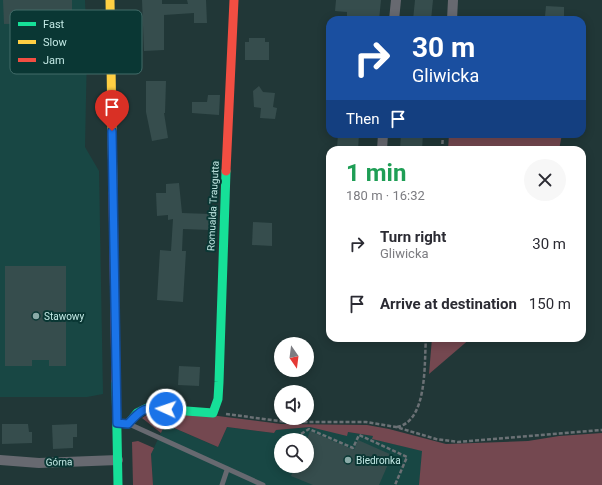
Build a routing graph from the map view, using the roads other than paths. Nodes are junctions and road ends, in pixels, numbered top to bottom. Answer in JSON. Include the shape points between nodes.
{"nodes":[{"id":1,"x":110,"y":0,"type":"edge"},
{"id":2,"x":234,"y":0,"type":"edge"},
{"id":3,"x":396,"y":0,"type":"edge"},
{"id":4,"x":453,"y":0,"type":"edge"},
{"id":5,"x":110,"y":10,"type":"edge"},
{"id":6,"x":394,"y":16,"type":"edge"},
{"id":7,"x":452,"y":16,"type":"edge"},
{"id":8,"x":111,"y":74,"type":"edge"},
{"id":9,"x":117,"y":423,"type":"junction"},
{"id":10,"x":128,"y":424,"type":"junction"},
{"id":11,"x":0,"y":460,"type":"edge"},
{"id":12,"x":118,"y":460,"type":"junction"},
{"id":13,"x":227,"y":470,"type":"junction"},
{"id":14,"x":118,"y":485,"type":"edge"},
{"id":15,"x":222,"y":485,"type":"edge"},
{"id":16,"x":263,"y":485,"type":"edge"}],
"edges":[{"from":1,"to":5,"type":"street"},
{"from":2,"to":10,"type":"street","name":"Romualda Traugutta","via":[[218,399],[213,413],[146,408]]},
{"from":3,"to":6,"type":"street"},
{"from":4,"to":7,"type":"street"},
{"from":8,"to":9,"type":"street"},
{"from":9,"to":10,"type":"street"},
{"from":9,"to":12,"type":"street"},
{"from":10,"to":13,"type":"lane"},
{"from":11,"to":12,"type":"street","name":"Górna","via":[[39,463]]},
{"from":12,"to":14,"type":"street"},
{"from":13,"to":15,"type":"lane"},
{"from":13,"to":16,"type":"lane"}]}
